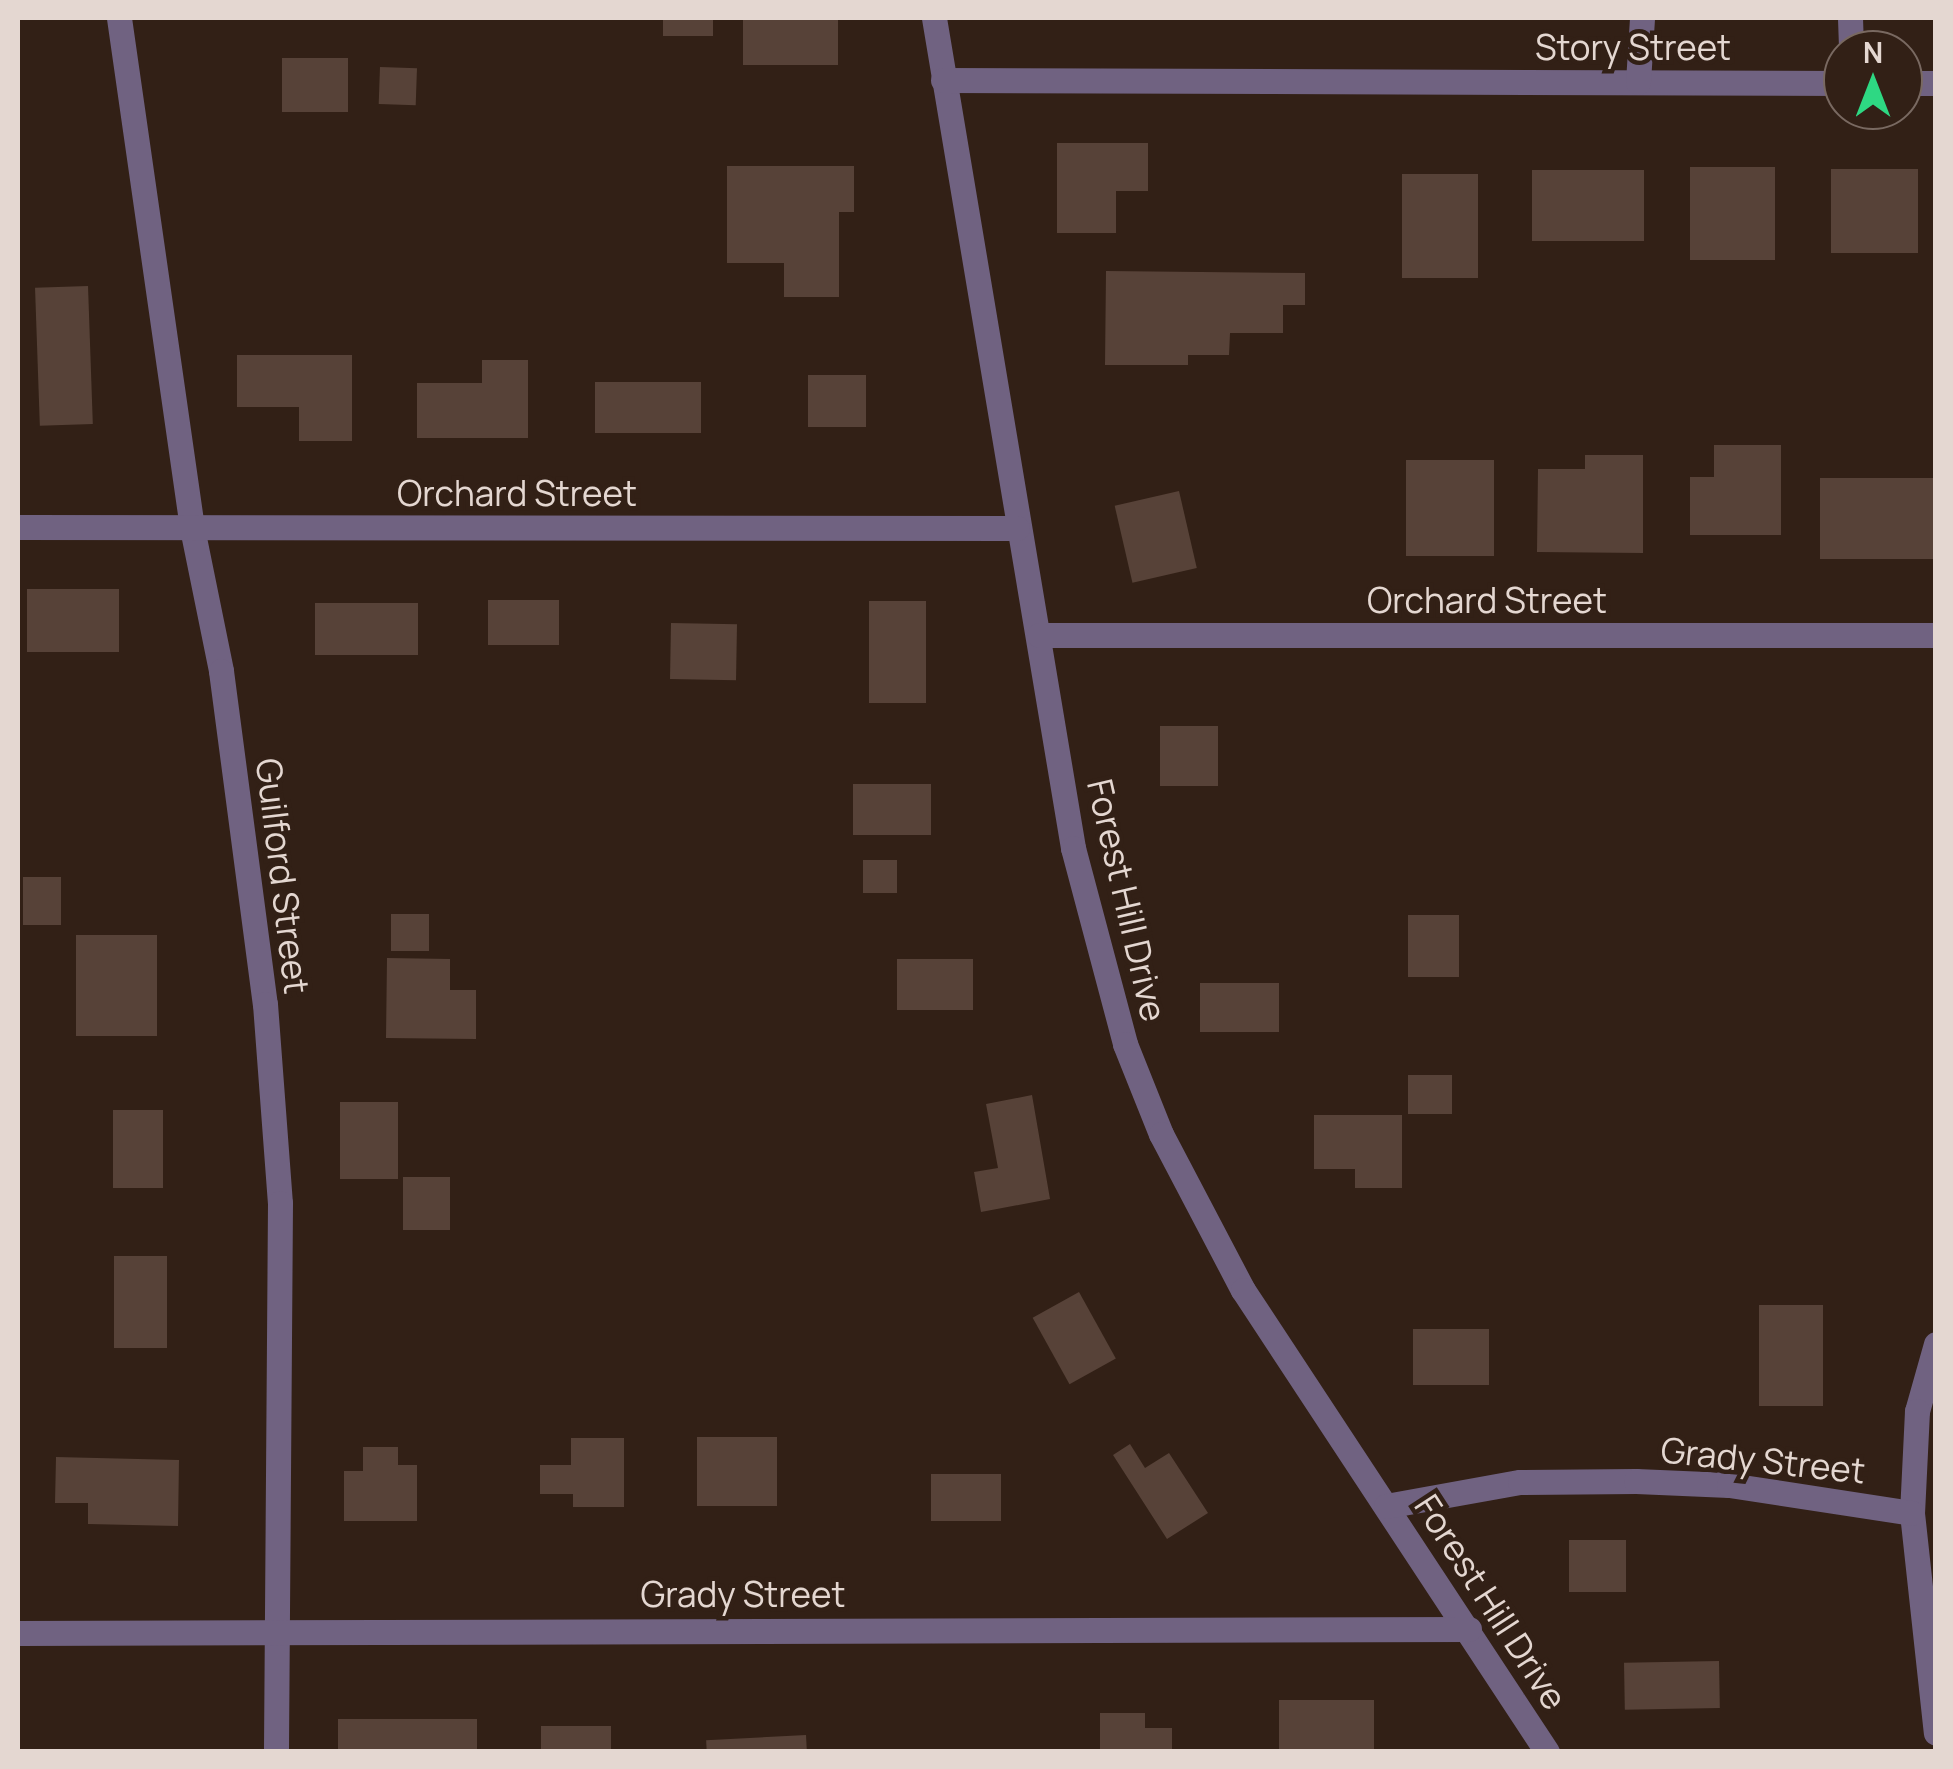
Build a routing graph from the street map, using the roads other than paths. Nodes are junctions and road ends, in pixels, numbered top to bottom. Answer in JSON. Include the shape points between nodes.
{"nodes":[{"id":1,"x":119,"y":18,"type":"edge"},
{"id":2,"x":934,"y":18,"type":"edge"},
{"id":3,"x":1642,"y":18,"type":"edge"},
{"id":4,"x":944,"y":80,"type":"junction"},
{"id":5,"x":1638,"y":82,"type":"junction"},
{"id":6,"x":1823,"y":83,"type":"edge"},
{"id":7,"x":18,"y":527,"type":"edge"},
{"id":8,"x":192,"y":528,"type":"junction"},
{"id":9,"x":1016,"y":528,"type":"junction"},
{"id":10,"x":1039,"y":635,"type":"junction"},
{"id":11,"x":1936,"y":635,"type":"edge"},
{"id":12,"x":1936,"y":1344,"type":"edge"},
{"id":13,"x":1386,"y":1506,"type":"junction"},
{"id":14,"x":1912,"y":1513,"type":"junction"},
{"id":15,"x":276,"y":1628,"type":"junction"},
{"id":16,"x":1468,"y":1628,"type":"junction"},
{"id":17,"x":18,"y":1633,"type":"edge"},
{"id":18,"x":1936,"y":1733,"type":"edge"},
{"id":19,"x":276,"y":1752,"type":"edge"},
{"id":20,"x":1547,"y":1752,"type":"edge"}],
"edges":[{"from":1,"to":8,"type":"street","name":"Guilford Street"},
{"from":2,"to":4,"type":"street","name":"Forest Hill Drive"},
{"from":3,"to":5,"type":"street"},
{"from":4,"to":5,"type":"street","name":"Story Street"},
{"from":4,"to":9,"type":"street","name":"Forest Hill Drive"},
{"from":5,"to":6,"type":"street","name":"Story Street"},
{"from":7,"to":8,"type":"street","name":"Orchard Street"},
{"from":8,"to":9,"type":"street","name":"Orchard Street"},
{"from":8,"to":15,"type":"street","name":"Guilford Street","via":[[221,672],[262,984],[280,1203]]},
{"from":9,"to":10,"type":"street","name":"Forest Hill Drive"},
{"from":10,"to":11,"type":"street","name":"Orchard Street"},
{"from":10,"to":13,"type":"street","name":"Forest Hill Drive","via":[[1072,848],[1125,1044],[1169,1150],[1243,1290]]},
{"from":12,"to":14,"type":"street","via":[[1917,1411]]},
{"from":13,"to":14,"type":"street","name":"Grady Street","via":[[1520,1482],[1636,1481],[1729,1486]]},
{"from":13,"to":16,"type":"street","name":"Forest Hill Drive"},
{"from":14,"to":18,"type":"street"},
{"from":15,"to":16,"type":"street","name":"Grady Street"},
{"from":15,"to":17,"type":"street","name":"Grady Street"},
{"from":15,"to":19,"type":"street","name":"Guilford Street"},
{"from":16,"to":20,"type":"street","name":"Forest Hill Drive"}]}
